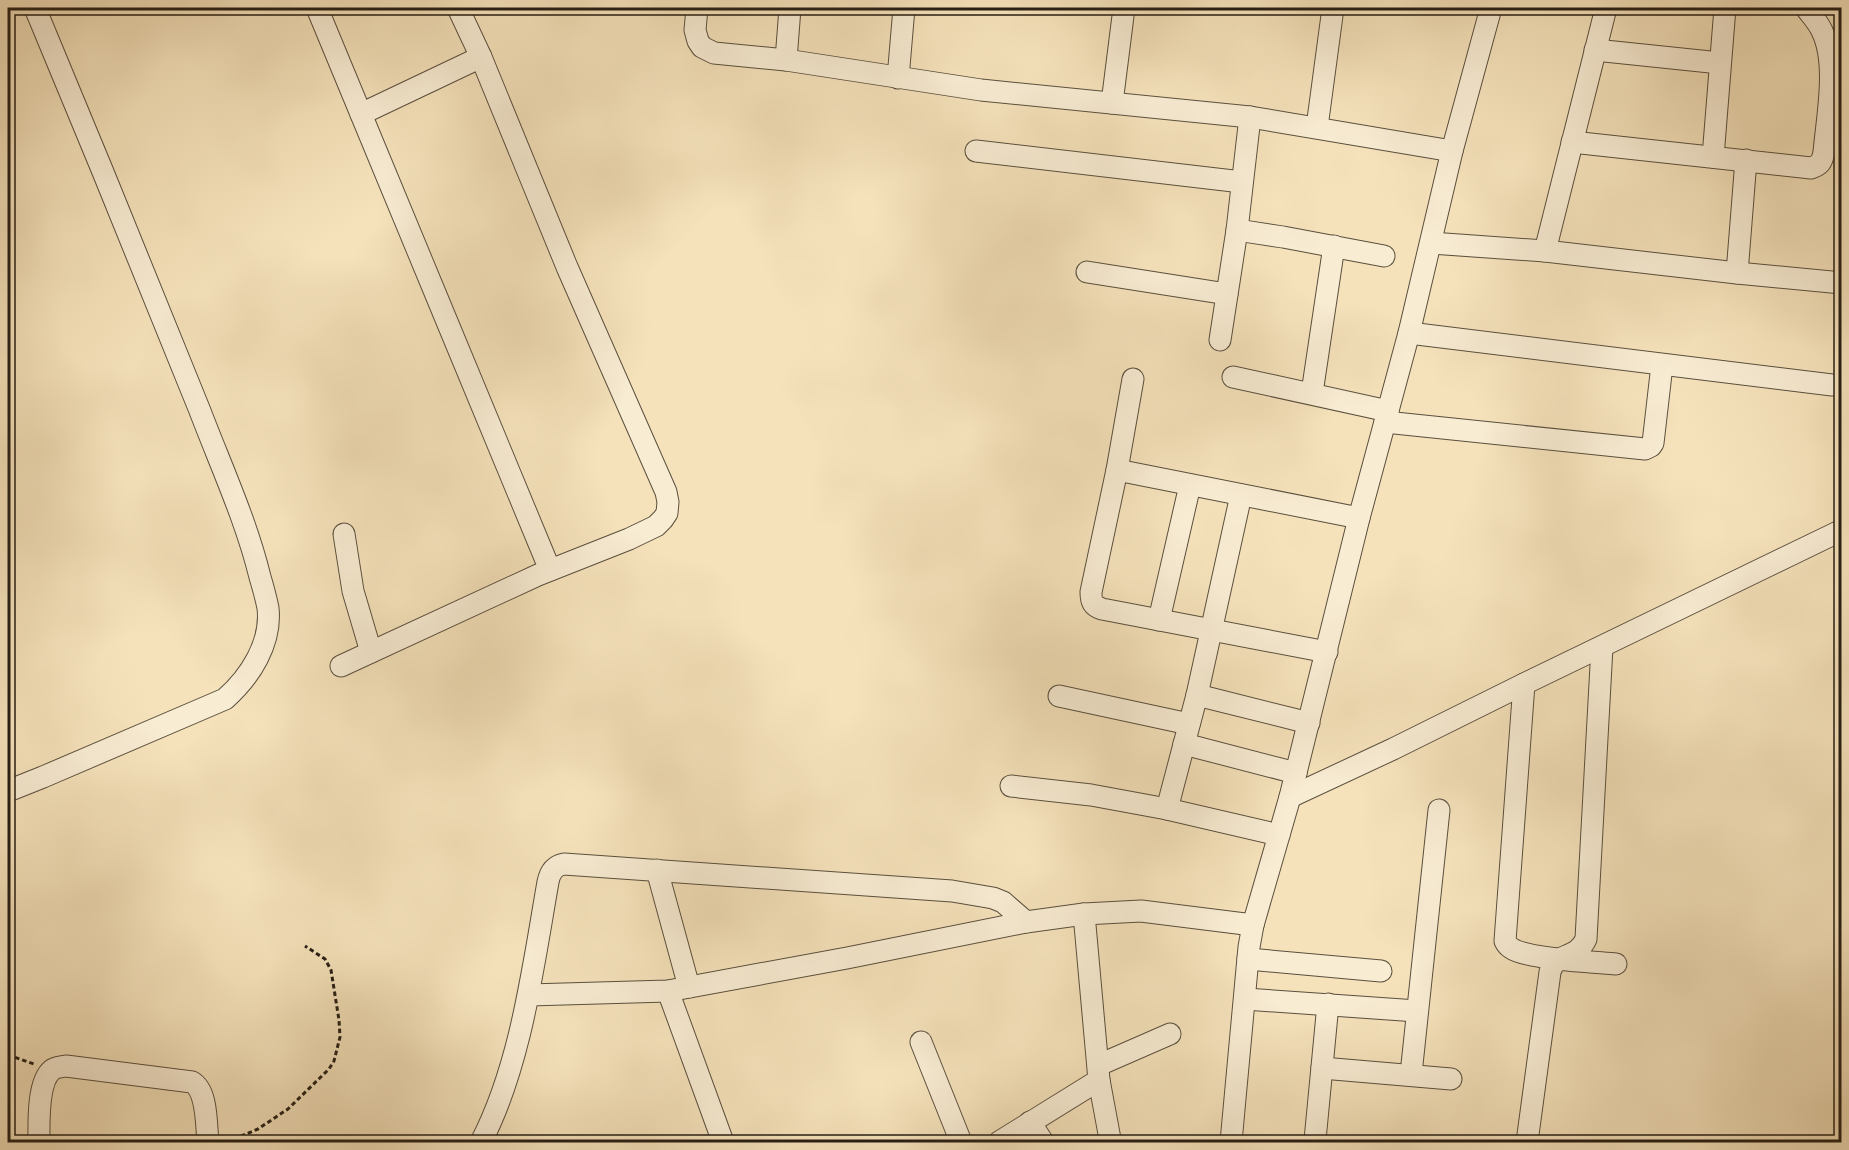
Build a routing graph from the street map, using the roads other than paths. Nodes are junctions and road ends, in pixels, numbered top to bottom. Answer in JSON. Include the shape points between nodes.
{"nodes":[{"id":1,"x":35,"y":8,"type":"edge"},
{"id":2,"x":316,"y":8,"type":"edge"},
{"id":3,"x":458,"y":8,"type":"edge"},
{"id":4,"x":697,"y":8,"type":"edge"},
{"id":5,"x":790,"y":8,"type":"edge"},
{"id":6,"x":904,"y":8,"type":"edge"},
{"id":7,"x":1124,"y":8,"type":"edge"},
{"id":8,"x":1333,"y":8,"type":"edge"},
{"id":9,"x":1491,"y":8,"type":"edge"},
{"id":10,"x":1606,"y":8,"type":"edge"},
{"id":11,"x":1725,"y":8,"type":"edge"},
{"id":12,"x":1806,"y":8,"type":"edge"},
{"id":13,"x":1595,"y":50,"type":"junction"},
{"id":14,"x":481,"y":57,"type":"junction"},
{"id":15,"x":786,"y":60,"type":"junction"},
{"id":16,"x":1836,"y":61,"type":"edge"},
{"id":17,"x":1720,"y":63,"type":"junction"},
{"id":18,"x":898,"y":78,"type":"junction"},
{"id":19,"x":1112,"y":103,"type":"junction"},
{"id":20,"x":1834,"y":113,"type":"edge"},
{"id":21,"x":361,"y":114,"type":"junction"},
{"id":22,"x":1250,"y":117,"type":"junction"},
{"id":23,"x":1317,"y":127,"type":"junction"},
{"id":24,"x":1572,"y":142,"type":"junction"},
{"id":25,"x":976,"y":151,"type":"dead end"},
{"id":26,"x":1452,"y":151,"type":"junction"},
{"id":27,"x":1713,"y":157,"type":"junction"},
{"id":28,"x":1746,"y":160,"type":"junction"},
{"id":29,"x":1242,"y":182,"type":"junction"},
{"id":30,"x":1237,"y":230,"type":"junction"},
{"id":31,"x":1431,"y":243,"type":"junction"},
{"id":32,"x":1334,"y":246,"type":"junction"},
{"id":33,"x":1545,"y":251,"type":"junction"},
{"id":34,"x":1384,"y":256,"type":"dead end"},
{"id":35,"x":1087,"y":272,"type":"dead end"},
{"id":36,"x":1737,"y":273,"type":"junction"},
{"id":37,"x":1842,"y":283,"type":"edge"},
{"id":38,"x":1227,"y":294,"type":"junction"},
{"id":39,"x":1409,"y":333,"type":"junction"},
{"id":40,"x":1220,"y":340,"type":"dead end"},
{"id":41,"x":1662,"y":364,"type":"junction"},
{"id":42,"x":1233,"y":376,"type":"dead end"},
{"id":43,"x":1133,"y":379,"type":"dead end"},
{"id":44,"x":1832,"y":385,"type":"dead end"},
{"id":45,"x":1312,"y":393,"type":"junction"},
{"id":46,"x":1387,"y":416,"type":"junction"},
{"id":47,"x":1117,"y":470,"type":"junction"},
{"id":48,"x":1190,"y":485,"type":"junction"},
{"id":49,"x":1241,"y":495,"type":"junction"},
{"id":50,"x":1359,"y":518,"type":"junction"},
{"id":51,"x":1842,"y":530,"type":"edge"},
{"id":52,"x":344,"y":534,"type":"dead end"},
{"id":53,"x":550,"y":570,"type":"junction"},
{"id":54,"x":1159,"y":620,"type":"junction"},
{"id":55,"x":1211,"y":630,"type":"junction"},
{"id":56,"x":1602,"y":647,"type":"junction"},
{"id":57,"x":1328,"y":651,"type":"junction"},
{"id":58,"x":371,"y":652,"type":"junction"},
{"id":59,"x":341,"y":666,"type":"dead end"},
{"id":60,"x":1524,"y":684,"type":"junction"},
{"id":61,"x":1197,"y":695,"type":"junction"},
{"id":62,"x":1059,"y":696,"type":"dead end"},
{"id":63,"x":1309,"y":723,"type":"junction"},
{"id":64,"x":1187,"y":734,"type":"junction"},
{"id":65,"x":1296,"y":773,"type":"junction"},
{"id":66,"x":1011,"y":786,"type":"dead end"},
{"id":67,"x":8,"y":790,"type":"edge"},
{"id":68,"x":1290,"y":796,"type":"junction"},
{"id":69,"x":1167,"y":809,"type":"junction"},
{"id":70,"x":1440,"y":810,"type":"dead end"},
{"id":71,"x":1279,"y":835,"type":"junction"},
{"id":72,"x":657,"y":870,"type":"junction"},
{"id":73,"x":1084,"y":914,"type":"junction"},
{"id":74,"x":1026,"y":922,"type":"junction"},
{"id":75,"x":1253,"y":925,"type":"junction"},
{"id":76,"x":1248,"y":959,"type":"junction"},
{"id":77,"x":1558,"y":959,"type":"junction"},
{"id":78,"x":1616,"y":964,"type":"dead end"},
{"id":79,"x":1381,"y":971,"type":"dead end"},
{"id":80,"x":679,"y":989,"type":"junction"},
{"id":81,"x":529,"y":995,"type":"junction"},
{"id":82,"x":1245,"y":999,"type":"junction"},
{"id":83,"x":1328,"y":1004,"type":"junction"},
{"id":84,"x":1417,"y":1011,"type":"junction"},
{"id":85,"x":1170,"y":1034,"type":"dead end"},
{"id":86,"x":921,"y":1042,"type":"dead end"},
{"id":87,"x":1322,"y":1068,"type":"junction"},
{"id":88,"x":1099,"y":1072,"type":"junction"},
{"id":89,"x":1411,"y":1074,"type":"junction"},
{"id":90,"x":1451,"y":1079,"type":"dead end"},
{"id":91,"x":1030,"y":1122,"type":"junction"},
{"id":92,"x":1110,"y":1139,"type":"dead end"},
{"id":93,"x":1315,"y":1140,"type":"dead end"},
{"id":94,"x":39,"y":1143,"type":"edge"},
{"id":95,"x":208,"y":1143,"type":"edge"},
{"id":96,"x":481,"y":1143,"type":"edge"},
{"id":97,"x":723,"y":1143,"type":"edge"},
{"id":98,"x":961,"y":1143,"type":"edge"},
{"id":99,"x":999,"y":1143,"type":"edge"},
{"id":100,"x":1043,"y":1143,"type":"edge"},
{"id":101,"x":1231,"y":1143,"type":"edge"},
{"id":102,"x":1527,"y":1143,"type":"edge"}],
"edges":[{"from":1,"to":67,"type":"street","via":[[140,259],[252,544],[268,609],[263,647],[241,685],[225,699]]},
{"from":2,"to":21,"type":"street"},
{"from":3,"to":14,"type":"street"},
{"from":4,"to":15,"type":"street","via":[[695,30],[702,47],[714,53]]},
{"from":5,"to":15,"type":"street"},
{"from":6,"to":18,"type":"street"},
{"from":7,"to":19,"type":"street"},
{"from":8,"to":23,"type":"street"},
{"from":9,"to":26,"type":"street"},
{"from":10,"to":13,"type":"street"},
{"from":11,"to":17,"type":"street"},
{"from":12,"to":16,"type":"street"},
{"from":13,"to":17,"type":"street"},
{"from":13,"to":24,"type":"street"},
{"from":14,"to":21,"type":"street"},
{"from":14,"to":53,"type":"street","via":[[668,502],[667,513],[656,526]]},
{"from":15,"to":18,"type":"street"},
{"from":16,"to":20,"type":"street"},
{"from":17,"to":27,"type":"street"},
{"from":18,"to":19,"type":"street"},
{"from":19,"to":22,"type":"street"},
{"from":20,"to":28,"type":"street","via":[[1818,165],[1811,168]]},
{"from":21,"to":53,"type":"street"},
{"from":22,"to":23,"type":"street"},
{"from":22,"to":29,"type":"street"},
{"from":23,"to":26,"type":"street"},
{"from":24,"to":27,"type":"street"},
{"from":24,"to":33,"type":"street"},
{"from":25,"to":29,"type":"street"},
{"from":26,"to":31,"type":"street"},
{"from":27,"to":28,"type":"street"},
{"from":28,"to":36,"type":"street"},
{"from":29,"to":30,"type":"street"},
{"from":30,"to":32,"type":"street"},
{"from":30,"to":38,"type":"street"},
{"from":31,"to":33,"type":"street"},
{"from":31,"to":39,"type":"street"},
{"from":32,"to":34,"type":"street"},
{"from":32,"to":45,"type":"street"},
{"from":33,"to":36,"type":"street"},
{"from":35,"to":38,"type":"street"},
{"from":36,"to":37,"type":"street"},
{"from":38,"to":40,"type":"street"},
{"from":39,"to":41,"type":"street"},
{"from":39,"to":46,"type":"street"},
{"from":41,"to":44,"type":"street"},
{"from":41,"to":46,"type":"street","via":[[1653,443],[1645,449]]},
{"from":42,"to":45,"type":"street"},
{"from":43,"to":47,"type":"street"},
{"from":45,"to":46,"type":"street"},
{"from":46,"to":50,"type":"street"},
{"from":47,"to":48,"type":"street"},
{"from":47,"to":54,"type":"street","via":[[1091,599],[1102,609]]},
{"from":48,"to":49,"type":"street"},
{"from":48,"to":54,"type":"street"},
{"from":49,"to":50,"type":"street"},
{"from":49,"to":55,"type":"street"},
{"from":50,"to":57,"type":"street"},
{"from":51,"to":56,"type":"street"},
{"from":52,"to":58,"type":"street","via":[[353,591]]},
{"from":53,"to":58,"type":"street"},
{"from":54,"to":55,"type":"street"},
{"from":55,"to":57,"type":"street"},
{"from":55,"to":61,"type":"street"},
{"from":56,"to":60,"type":"street"},
{"from":56,"to":77,"type":"street","via":[[1586,939],[1580,950]]},
{"from":57,"to":63,"type":"street"},
{"from":58,"to":59,"type":"street"},
{"from":60,"to":68,"type":"street"},
{"from":60,"to":77,"type":"street","via":[[1505,941],[1512,950]]},
{"from":61,"to":63,"type":"street"},
{"from":61,"to":64,"type":"street"},
{"from":62,"to":64,"type":"street"},
{"from":63,"to":65,"type":"street"},
{"from":64,"to":65,"type":"street"},
{"from":64,"to":69,"type":"street"},
{"from":65,"to":68,"type":"street"},
{"from":66,"to":69,"type":"street"},
{"from":68,"to":71,"type":"street"},
{"from":69,"to":71,"type":"street"},
{"from":70,"to":84,"type":"street"},
{"from":71,"to":75,"type":"street"},
{"from":72,"to":74,"type":"street","via":[[952,891],[1003,902]]},
{"from":72,"to":80,"type":"street"},
{"from":72,"to":81,"type":"street","via":[[558,865],[548,882]]},
{"from":73,"to":74,"type":"street"},
{"from":73,"to":75,"type":"street","via":[[1141,911]]},
{"from":73,"to":88,"type":"street"},
{"from":74,"to":80,"type":"street"},
{"from":75,"to":76,"type":"street"},
{"from":76,"to":79,"type":"street"},
{"from":76,"to":82,"type":"street"},
{"from":77,"to":78,"type":"street"},
{"from":77,"to":102,"type":"street","via":[[1551,966]]},
{"from":80,"to":81,"type":"street"},
{"from":80,"to":97,"type":"street"},
{"from":81,"to":96,"type":"street","via":[[501,1096]]},
{"from":82,"to":83,"type":"street"},
{"from":82,"to":101,"type":"street"},
{"from":83,"to":84,"type":"street"},
{"from":83,"to":87,"type":"street"},
{"from":84,"to":89,"type":"street"},
{"from":85,"to":88,"type":"street"},
{"from":86,"to":98,"type":"street"},
{"from":87,"to":89,"type":"street"},
{"from":87,"to":93,"type":"street"},
{"from":88,"to":91,"type":"street"},
{"from":88,"to":92,"type":"street"},
{"from":89,"to":90,"type":"street"},
{"from":91,"to":99,"type":"street"},
{"from":91,"to":100,"type":"street"},
{"from":94,"to":95,"type":"street","via":[[46,1078],[51,1071],[66,1066],[197,1084],[203,1095]]}]}
